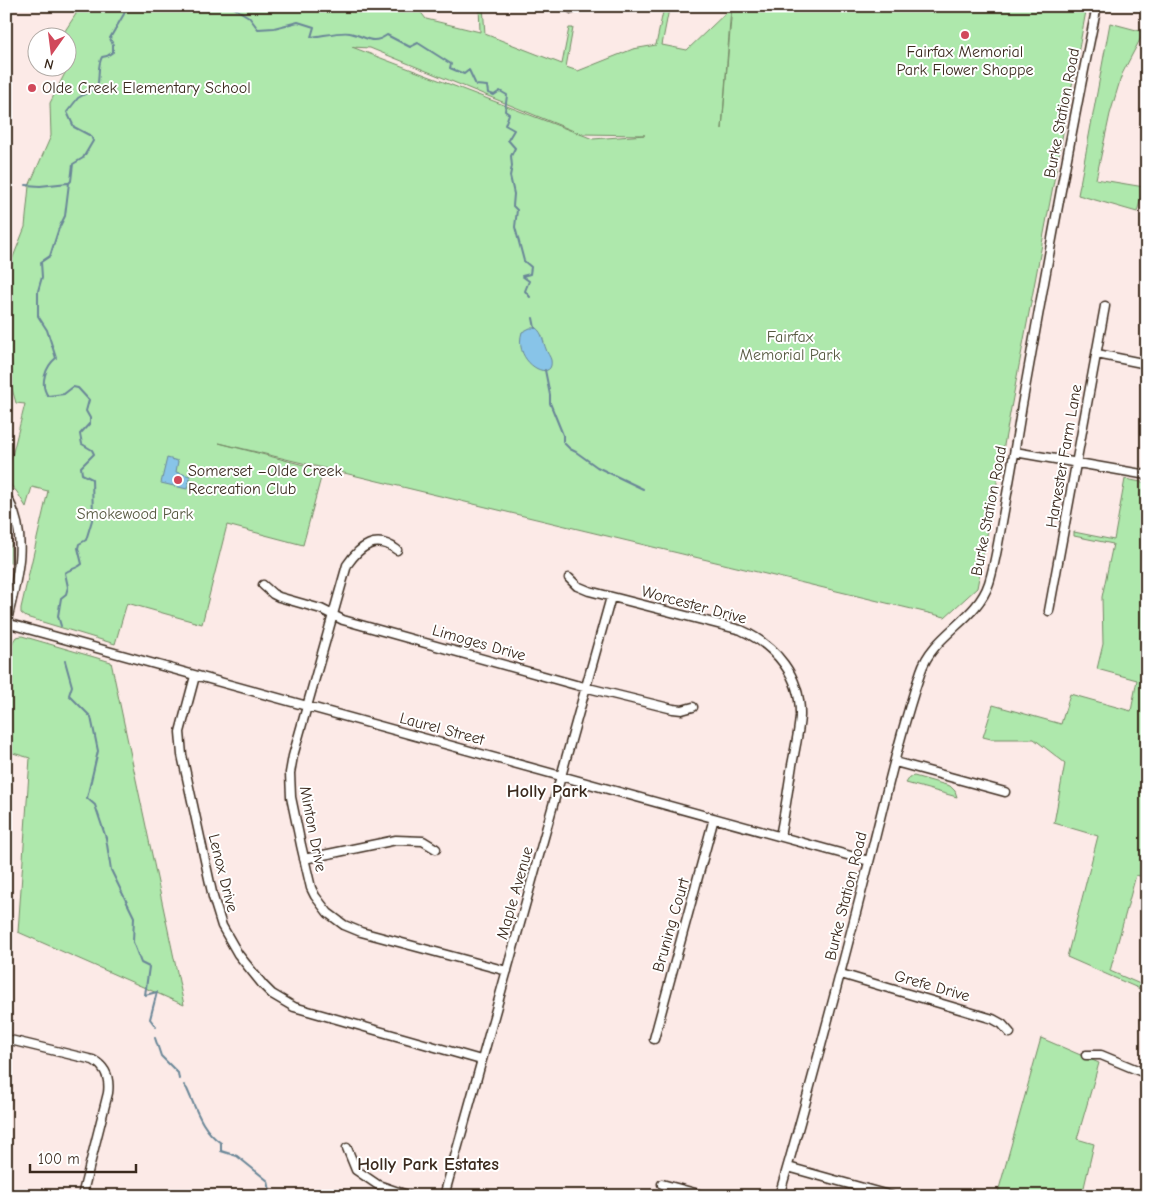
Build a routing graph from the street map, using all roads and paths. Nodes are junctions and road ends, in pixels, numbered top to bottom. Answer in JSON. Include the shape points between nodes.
{"nodes":[{"id":1,"x":1097,"y":6,"type":"edge"},
{"id":2,"x":1105,"y":306,"type":"dead end"},
{"id":3,"x":1096,"y":354,"type":"junction"},
{"id":4,"x":1147,"y":364,"type":"edge"},
{"id":5,"x":1015,"y":452,"type":"junction"},
{"id":6,"x":1077,"y":462,"type":"junction"},
{"id":7,"x":1147,"y":475,"type":"edge"},
{"id":8,"x":6,"y":496,"type":"edge"},
{"id":9,"x":397,"y":550,"type":"dead end"},
{"id":10,"x":569,"y":578,"type":"dead end"},
{"id":11,"x":263,"y":585,"type":"dead end"},
{"id":12,"x":611,"y":597,"type":"junction"},
{"id":13,"x":1049,"y":611,"type":"dead end"},
{"id":14,"x":332,"y":616,"type":"junction"},
{"id":15,"x":6,"y":624,"type":"edge"},
{"id":16,"x":195,"y":676,"type":"junction"},
{"id":17,"x":586,"y":687,"type":"junction"},
{"id":18,"x":307,"y":706,"type":"junction"},
{"id":19,"x":693,"y":706,"type":"dead end"},
{"id":20,"x":895,"y":762,"type":"junction"},
{"id":21,"x":562,"y":776,"type":"junction"},
{"id":22,"x":1005,"y":792,"type":"dead end"},
{"id":23,"x":714,"y":818,"type":"junction"},
{"id":24,"x":780,"y":834,"type":"junction"},
{"id":25,"x":436,"y":849,"type":"dead end"},
{"id":26,"x":304,"y":859,"type":"junction"},
{"id":27,"x":870,"y":861,"type":"junction"},
{"id":28,"x":506,"y":971,"type":"junction"},
{"id":29,"x":841,"y":974,"type":"junction"},
{"id":30,"x":1010,"y":1032,"type":"dead end"},
{"id":31,"x":6,"y":1039,"type":"edge"},
{"id":32,"x":654,"y":1039,"type":"dead end"},
{"id":33,"x":1086,"y":1055,"type":"dead end"},
{"id":34,"x":481,"y":1060,"type":"junction"},
{"id":35,"x":1147,"y":1074,"type":"edge"},
{"id":36,"x":347,"y":1148,"type":"dead end"},
{"id":37,"x":788,"y":1167,"type":"junction"},
{"id":38,"x":662,"y":1184,"type":"dead end"},
{"id":39,"x":82,"y":1196,"type":"edge"},
{"id":40,"x":410,"y":1196,"type":"edge"},
{"id":41,"x":444,"y":1196,"type":"edge"},
{"id":42,"x":706,"y":1196,"type":"edge"},
{"id":43,"x":779,"y":1196,"type":"edge"},
{"id":44,"x":892,"y":1196,"type":"edge"}],
"edges":[{"from":1,"to":5,"type":"street","name":"Burke Station Road","via":[[1046,269]]},
{"from":2,"to":3,"type":"street","name":"Harvester Farm Lane"},
{"from":3,"to":4,"type":"street"},
{"from":3,"to":6,"type":"street","name":"Harvester Farm Lane"},
{"from":5,"to":6,"type":"street"},
{"from":5,"to":20,"type":"street","name":"Burke Station Road","via":[[988,585],[978,604],[937,643],[923,666]]},
{"from":6,"to":7,"type":"street"},
{"from":6,"to":13,"type":"street","name":"Harvester Farm Lane"},
{"from":8,"to":15,"type":"street","via":[[18,523],[20,550]]},
{"from":9,"to":14,"type":"street","name":"Minton Drive","via":[[386,543],[375,542],[352,556],[343,574]]},
{"from":10,"to":12,"type":"street","name":"Worcester Drive","via":[[577,586]]},
{"from":11,"to":14,"type":"street","name":"Limoges Drive","via":[[279,597],[321,609]]},
{"from":12,"to":17,"type":"street","name":"Maple Avenue"},
{"from":12,"to":24,"type":"street","name":"Worcester Drive","via":[[741,630],[765,643],[784,662],[796,687],[800,714]]},
{"from":14,"to":17,"type":"street","name":"Limoges Drive"},
{"from":14,"to":18,"type":"street","name":"Minton Drive"},
{"from":15,"to":16,"type":"street","name":"Laurel Street"},
{"from":16,"to":18,"type":"street","name":"Laurel Street"},
{"from":16,"to":34,"type":"street","name":"Lenox Drive","via":[[180,732],[182,755],[216,909],[230,940],[250,971],[272,994],[294,1007]]},
{"from":17,"to":19,"type":"street","name":"Limoges Drive","via":[[673,709]]},
{"from":17,"to":21,"type":"street","name":"Maple Avenue"},
{"from":18,"to":21,"type":"street","name":"Laurel Street"},
{"from":18,"to":26,"type":"street","name":"Minton Drive","via":[[290,780]]},
{"from":20,"to":22,"type":"street"},
{"from":20,"to":27,"type":"street","name":"Burke Station Road"},
{"from":21,"to":23,"type":"street","name":"Laurel Street"},
{"from":21,"to":28,"type":"street","name":"Maple Avenue"},
{"from":23,"to":24,"type":"street","name":"Laurel Street"},
{"from":23,"to":32,"type":"street","name":"Bruning Court"},
{"from":24,"to":27,"type":"street","name":"Laurel Street"},
{"from":25,"to":26,"type":"street","via":[[423,841],[396,840]]},
{"from":26,"to":28,"type":"street","name":"Minton Drive","via":[[315,896],[328,913],[344,925]]},
{"from":27,"to":29,"type":"street","name":"Burke Station Road"},
{"from":28,"to":34,"type":"street","name":"Maple Avenue"},
{"from":29,"to":30,"type":"street","name":"Grefe Drive","via":[[993,1018]]},
{"from":29,"to":37,"type":"street","name":"Burke Station Road"},
{"from":31,"to":39,"type":"street","via":[[93,1060],[106,1072],[108,1093]]},
{"from":33,"to":35,"type":"street","via":[[1101,1055]]},
{"from":34,"to":41,"type":"street","name":"Maple Avenue"},
{"from":36,"to":40,"type":"street","via":[[356,1170],[378,1185]]},
{"from":37,"to":43,"type":"street","name":"Burke Station Road"},
{"from":37,"to":44,"type":"street"},
{"from":38,"to":42,"type":"street"}]}
